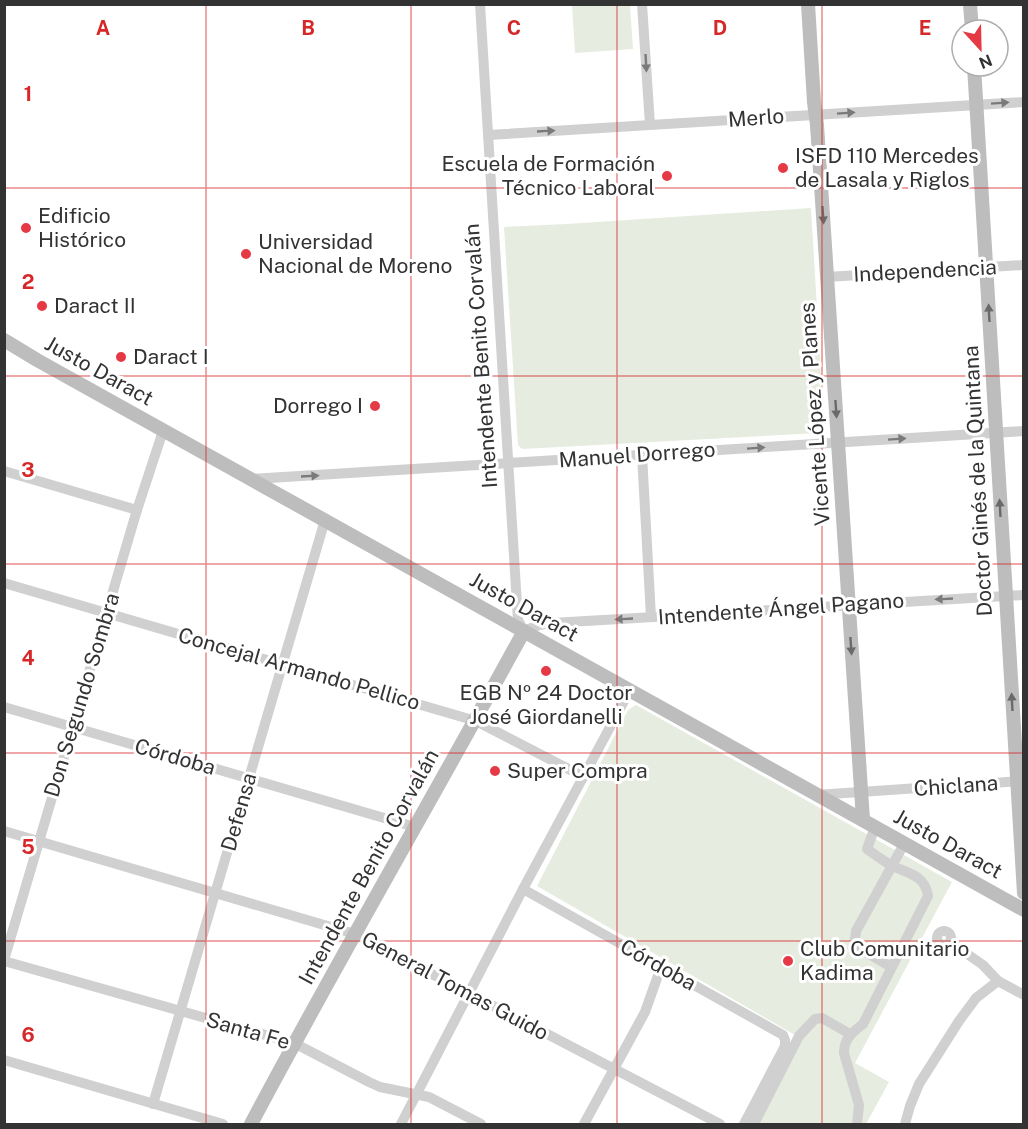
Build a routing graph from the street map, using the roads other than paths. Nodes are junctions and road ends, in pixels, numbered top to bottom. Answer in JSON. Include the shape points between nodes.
{"nodes":[{"id":1,"x":480,"y":4,"type":"edge"},
{"id":2,"x":642,"y":4,"type":"edge"},
{"id":3,"x":808,"y":4,"type":"edge"},
{"id":4,"x":975,"y":78,"type":"edge"},
{"id":5,"x":1023,"y":102,"type":"edge"},
{"id":6,"x":976,"y":105,"type":"junction"},
{"id":7,"x":816,"y":115,"type":"junction"},
{"id":8,"x":650,"y":125,"type":"junction"},
{"id":9,"x":488,"y":135,"type":"junction"},
{"id":10,"x":1023,"y":266,"type":"edge"},
{"id":11,"x":986,"y":268,"type":"junction"},
{"id":12,"x":827,"y":277,"type":"junction"},
{"id":13,"x":4,"y":340,"type":"edge"},
{"id":14,"x":163,"y":431,"type":"junction"},
{"id":15,"x":1023,"y":431,"type":"edge"},
{"id":16,"x":996,"y":433,"type":"junction"},
{"id":17,"x":838,"y":442,"type":"junction"},
{"id":18,"x":642,"y":455,"type":"junction"},
{"id":19,"x":508,"y":464,"type":"junction"},
{"id":20,"x":4,"y":471,"type":"edge"},
{"id":21,"x":251,"y":479,"type":"junction"},
{"id":22,"x":138,"y":510,"type":"junction"},
{"id":23,"x":325,"y":520,"type":"junction"},
{"id":24,"x":4,"y":583,"type":"edge"},
{"id":25,"x":1023,"y":594,"type":"edge"},
{"id":26,"x":1005,"y":596,"type":"junction"},
{"id":27,"x":848,"y":605,"type":"junction"},
{"id":28,"x":107,"y":613,"type":"junction"},
{"id":29,"x":651,"y":617,"type":"junction"},
{"id":30,"x":524,"y":632,"type":"junction"},
{"id":31,"x":282,"y":665,"type":"junction"},
{"id":32,"x":630,"y":690,"type":"junction"},
{"id":33,"x":4,"y":707,"type":"edge"},
{"id":34,"x":476,"y":721,"type":"junction"},
{"id":35,"x":73,"y":727,"type":"junction"},
{"id":36,"x":585,"y":777,"type":"junction"},
{"id":37,"x":249,"y":779,"type":"junction"},
{"id":38,"x":1020,"y":782,"type":"edge"},
{"id":39,"x":861,"y":792,"type":"junction"},
{"id":40,"x":816,"y":795,"type":"junction"},
{"id":41,"x":869,"y":824,"type":"junction"},
{"id":42,"x":415,"y":827,"type":"junction"},
{"id":43,"x":4,"y":831,"type":"edge"},
{"id":44,"x":39,"y":841,"type":"junction"},
{"id":45,"x":904,"y":844,"type":"junction"},
{"id":46,"x":892,"y":866,"type":"junction"},
{"id":47,"x":523,"y":890,"type":"junction"},
{"id":48,"x":215,"y":893,"type":"junction"},
{"id":49,"x":1023,"y":893,"type":"edge"},
{"id":50,"x":1023,"y":910,"type":"edge"},
{"id":51,"x":355,"y":934,"type":"junction"},
{"id":52,"x":950,"y":942,"type":"dead end"},
{"id":53,"x":4,"y":961,"type":"edge"},
{"id":54,"x":660,"y":967,"type":"junction"},
{"id":55,"x":891,"y":967,"type":"junction"},
{"id":56,"x":998,"y":981,"type":"junction"},
{"id":57,"x":470,"y":994,"type":"junction"},
{"id":58,"x":1023,"y":995,"type":"edge"},
{"id":59,"x":180,"y":1011,"type":"junction"},
{"id":60,"x":850,"y":1034,"type":"junction"},
{"id":61,"x":294,"y":1043,"type":"junction"},
{"id":62,"x":4,"y":1060,"type":"edge"},
{"id":63,"x":614,"y":1069,"type":"junction"},
{"id":64,"x":418,"y":1094,"type":"junction"},
{"id":65,"x":153,"y":1104,"type":"junction"},
{"id":66,"x":223,"y":1125,"type":"edge"},
{"id":67,"x":251,"y":1125,"type":"edge"},
{"id":68,"x":401,"y":1125,"type":"edge"},
{"id":69,"x":481,"y":1125,"type":"edge"},
{"id":70,"x":584,"y":1125,"type":"edge"},
{"id":71,"x":720,"y":1125,"type":"edge"},
{"id":72,"x":744,"y":1125,"type":"edge"},
{"id":73,"x":754,"y":1125,"type":"edge"},
{"id":74,"x":857,"y":1125,"type":"edge"},
{"id":75,"x":905,"y":1125,"type":"edge"}],
"edges":[{"from":1,"to":9,"type":"street","name":"Intendente Benito Corvalán"},
{"from":2,"to":8,"type":"street","one_way":true},
{"from":3,"to":7,"type":"street","name":"Vicente López y Planes"},
{"from":4,"to":6,"type":"street","name":"Doctor Ginés de la Quintana"},
{"from":6,"to":5,"type":"street","name":"Merlo","one_way":true},
{"from":7,"to":6,"type":"street","name":"Merlo","one_way":true},
{"from":6,"to":11,"type":"street","name":"Doctor Ginés de la Quintana"},
{"from":7,"to":8,"type":"street","name":"Merlo"},
{"from":7,"to":12,"type":"street","name":"Vicente López y Planes","one_way":true},
{"from":9,"to":8,"type":"street","name":"Merlo","one_way":true},
{"from":9,"to":19,"type":"street","name":"Intendente Benito Corvalán"},
{"from":10,"to":11,"type":"street","name":"Independencia"},
{"from":11,"to":12,"type":"street","name":"Independencia"},
{"from":16,"to":11,"type":"street","name":"Doctor Ginés de la Quintana","one_way":true},
{"from":12,"to":17,"type":"street","name":"Vicente López y Planes","one_way":true},
{"from":13,"to":14,"type":"street","name":"Justo Daract"},
{"from":14,"to":21,"type":"street","name":"Justo Daract"},
{"from":14,"to":22,"type":"street","name":"Don Segundo Sombra"},
{"from":15,"to":16,"type":"street","name":"Manuel Dorrego"},
{"from":17,"to":16,"type":"street","name":"Manuel Dorrego","one_way":true},
{"from":26,"to":16,"type":"street","name":"Doctor Ginés de la Quintana","one_way":true},
{"from":18,"to":17,"type":"street","name":"Manuel Dorrego","one_way":true},
{"from":17,"to":27,"type":"street","name":"Vicente López y Planes"},
{"from":18,"to":19,"type":"street","name":"Manuel Dorrego"},
{"from":18,"to":29,"type":"street"},
{"from":21,"to":19,"type":"street","name":"Manuel Dorrego","one_way":true},
{"from":19,"to":30,"type":"street","name":"Intendente Benito Corvalán","via":[[518,620]]},
{"from":20,"to":22,"type":"street"},
{"from":21,"to":23,"type":"street","name":"Justo Daract"},
{"from":22,"to":28,"type":"street","name":"Don Segundo Sombra"},
{"from":23,"to":30,"type":"street","name":"Justo Daract"},
{"from":23,"to":31,"type":"street","name":"Defensa"},
{"from":24,"to":28,"type":"street","name":"Concejal Armando Pellico"},
{"from":25,"to":26,"type":"street","name":"Intendente Ángel Pagano"},
{"from":26,"to":27,"type":"street","name":"Intendente Ángel Pagano","one_way":true},
{"from":38,"to":26,"type":"street","name":"Doctor Ginés de la Quintana","one_way":true},
{"from":27,"to":29,"type":"street","name":"Intendente Ángel Pagano"},
{"from":27,"to":39,"type":"street","name":"Vicente López y Planes","one_way":true},
{"from":28,"to":31,"type":"street","name":"Concejal Armando Pellico"},
{"from":28,"to":35,"type":"street","name":"Don Segundo Sombra"},
{"from":29,"to":30,"type":"street","name":"Intendente Ángel Pagano","one_way":true,"via":[[552,623]]},
{"from":30,"to":32,"type":"street","name":"Justo Daract"},
{"from":30,"to":34,"type":"street","name":"Intendente Benito Corvalán"},
{"from":31,"to":34,"type":"street","name":"Concejal Armando Pellico"},
{"from":31,"to":37,"type":"street","name":"Defensa"},
{"from":32,"to":36,"type":"street"},
{"from":32,"to":40,"type":"street","name":"Justo Daract"},
{"from":33,"to":35,"type":"street","name":"Córdoba"},
{"from":34,"to":36,"type":"street","name":"Concejal Armando Pellico"},
{"from":34,"to":42,"type":"street","name":"Intendente Benito Corvalán"},
{"from":35,"to":37,"type":"street","name":"Córdoba"},
{"from":35,"to":44,"type":"street","name":"Don Segundo Sombra"},
{"from":36,"to":47,"type":"street"},
{"from":37,"to":42,"type":"street","name":"Córdoba"},
{"from":37,"to":48,"type":"street","name":"Defensa"},
{"from":38,"to":39,"type":"street","name":"Chiclana"},
{"from":38,"to":49,"type":"street","name":"Doctor Ginés de la Quintana"},
{"from":39,"to":40,"type":"street","name":"Chiclana"},
{"from":39,"to":41,"type":"street","name":"Vicente López y Planes"},
{"from":40,"to":41,"type":"street","name":"Justo Daract"},
{"from":41,"to":45,"type":"street","name":"Justo Daract"},
{"from":41,"to":46,"type":"street","via":[[867,849]]},
{"from":42,"to":51,"type":"street","name":"Intendente Benito Corvalán"},
{"from":43,"to":44,"type":"street","name":"General Tomas Guido"},
{"from":44,"to":48,"type":"street","name":"General Tomas Guido"},
{"from":44,"to":53,"type":"street","name":"Don Segundo Sombra"},
{"from":45,"to":46,"type":"street"},
{"from":45,"to":50,"type":"street","name":"Justo Daract"},
{"from":46,"to":55,"type":"street","via":[[856,931],[855,940],[857,947]]},
{"from":46,"to":55,"type":"street","via":[[912,873],[924,884],[928,896]]},
{"from":47,"to":54,"type":"street","name":"Córdoba"},
{"from":47,"to":57,"type":"street"},
{"from":48,"to":51,"type":"street","name":"General Tomas Guido"},
{"from":48,"to":59,"type":"street","name":"Defensa"},
{"from":51,"to":57,"type":"street","name":"General Tomas Guido"},
{"from":51,"to":61,"type":"street","name":"Intendente Benito Corvalán"},
{"from":52,"to":56,"type":"street"},
{"from":53,"to":59,"type":"street","name":"Santa Fe"},
{"from":54,"to":63,"type":"street","via":[[645,1012]]},
{"from":54,"to":72,"type":"street","name":"Córdoba","via":[[783,1035],[785,1046]]},
{"from":55,"to":60,"type":"street","via":[[863,1024]]},
{"from":56,"to":58,"type":"street"},
{"from":56,"to":75,"type":"street","via":[[976,998],[959,1021],[920,1084]]},
{"from":57,"to":63,"type":"street","name":"General Tomas Guido"},
{"from":57,"to":64,"type":"street"},
{"from":59,"to":61,"type":"street","name":"Santa Fe"},
{"from":59,"to":65,"type":"street","name":"Defensa"},
{"from":60,"to":73,"type":"street","via":[[822,1018],[807,1026]]},
{"from":60,"to":74,"type":"street","via":[[844,1053],[859,1104]]},
{"from":61,"to":64,"type":"street","name":"Santa Fe","via":[[380,1087]]},
{"from":61,"to":67,"type":"street","name":"Intendente Benito Corvalán"},
{"from":62,"to":65,"type":"street"},
{"from":63,"to":70,"type":"street"},
{"from":63,"to":71,"type":"street","name":"General Tomas Guido"},
{"from":64,"to":68,"type":"street"},
{"from":64,"to":69,"type":"street","name":"Santa Fe"},
{"from":65,"to":66,"type":"street"}]}
